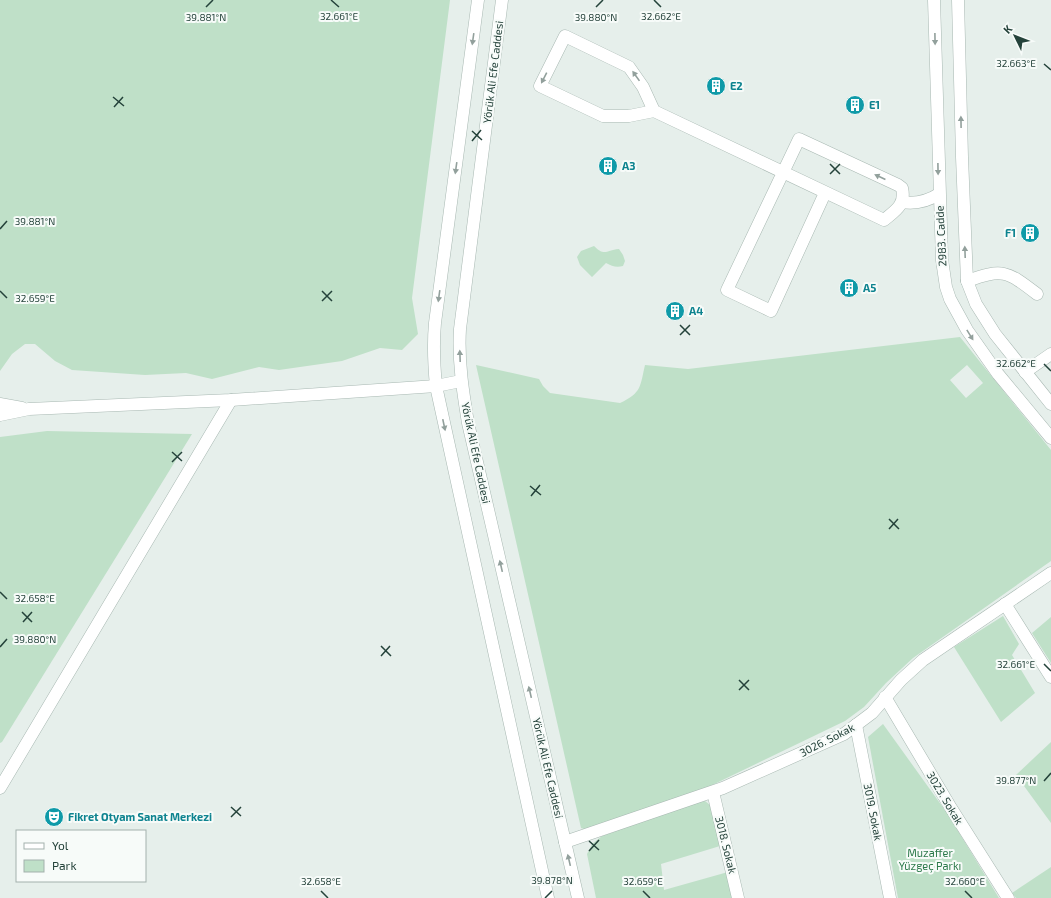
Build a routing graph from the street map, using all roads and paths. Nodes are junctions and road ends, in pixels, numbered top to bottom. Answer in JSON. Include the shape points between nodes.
{"nodes":[{"id":1,"x":478,"y":0,"type":"edge"},
{"id":2,"x":502,"y":0,"type":"edge"},
{"id":3,"x":934,"y":0,"type":"edge"},
{"id":4,"x":958,"y":0,"type":"edge"},
{"id":5,"x":654,"y":111,"type":"junction"},
{"id":6,"x":783,"y":172,"type":"junction"},
{"id":7,"x":825,"y":193,"type":"junction"},
{"id":8,"x":939,"y":194,"type":"junction"},
{"id":9,"x":902,"y":202,"type":"junction"},
{"id":10,"x":967,"y":281,"type":"junction"},
{"id":11,"x":1037,"y":294,"type":"dead end"},
{"id":12,"x":973,"y":298,"type":"junction"},
{"id":13,"x":956,"y":310,"type":"junction"},
{"id":14,"x":1051,"y":354,"type":"edge"},
{"id":15,"x":1025,"y":372,"type":"junction"},
{"id":16,"x":461,"y":381,"type":"junction"},
{"id":17,"x":436,"y":386,"type":"junction"},
{"id":18,"x":231,"y":400,"type":"junction"},
{"id":19,"x":0,"y":404,"type":"edge"},
{"id":20,"x":1051,"y":404,"type":"edge"},
{"id":21,"x":29,"y":409,"type":"junction"},
{"id":22,"x":0,"y":415,"type":"edge"},
{"id":23,"x":1051,"y":438,"type":"edge"},
{"id":24,"x":1051,"y":573,"type":"edge"},
{"id":25,"x":1005,"y":604,"type":"junction"},
{"id":26,"x":1051,"y":677,"type":"edge"},
{"id":27,"x":885,"y":697,"type":"junction"},
{"id":28,"x":856,"y":725,"type":"junction"},
{"id":29,"x":0,"y":788,"type":"edge"},
{"id":30,"x":713,"y":792,"type":"junction"},
{"id":31,"x":565,"y":842,"type":"junction"},
{"id":32,"x":548,"y":898,"type":"edge"},
{"id":33,"x":578,"y":898,"type":"edge"},
{"id":34,"x":738,"y":898,"type":"edge"},
{"id":35,"x":890,"y":898,"type":"edge"},
{"id":36,"x":1008,"y":898,"type":"edge"}],
"edges":[{"from":1,"to":17,"type":"street","one_way":true,"via":[[435,323],[433,356]]},
{"from":16,"to":2,"type":"street","name":"Yörük Ali Efe Caddesi","one_way":true,"via":[[460,329]]},
{"from":3,"to":8,"type":"street","name":"2983. Cadde","one_way":true},
{"from":10,"to":4,"type":"street","one_way":true},
{"from":5,"to":5,"type":"street","one_way":true,"via":[[643,87],[629,67],[565,36],[540,86],[603,116],[629,116]]},
{"from":5,"to":6,"type":"street"},
{"from":6,"to":7,"type":"street"},
{"from":6,"to":7,"type":"street","via":[[727,290],[771,311]]},
{"from":9,"to":6,"type":"street","one_way":true,"via":[[903,190],[900,186],[799,139]]},
{"from":7,"to":9,"type":"street","via":[[884,220]]},
{"from":8,"to":9,"type":"street","via":[[919,202]]},
{"from":8,"to":13,"type":"street","name":"2983. Cadde","via":[[943,274]]},
{"from":10,"to":11,"type":"street","via":[[991,273],[1001,273],[1011,276]]},
{"from":10,"to":12,"type":"street"},
{"from":12,"to":13,"type":"street"},
{"from":12,"to":15,"type":"street","via":[[995,334]]},
{"from":13,"to":23,"type":"street","name":"2983. Cadde","one_way":true,"via":[[988,361]]},
{"from":14,"to":15,"type":"street"},
{"from":15,"to":20,"type":"street"},
{"from":16,"to":17,"type":"street"},
{"from":31,"to":16,"type":"street","name":"Yörük Ali Efe Caddesi","one_way":true,"via":[[468,423]]},
{"from":17,"to":18,"type":"street"},
{"from":17,"to":32,"type":"street","one_way":true},
{"from":18,"to":21,"type":"street"},
{"from":18,"to":29,"type":"street"},
{"from":19,"to":21,"type":"street"},
{"from":21,"to":22,"type":"street"},
{"from":24,"to":25,"type":"street","name":"3026. Sokak"},
{"from":25,"to":26,"type":"street"},
{"from":25,"to":27,"type":"street","name":"3026. Sokak","via":[[923,660]]},
{"from":27,"to":28,"type":"street","name":"3026. Sokak","via":[[872,713]]},
{"from":27,"to":36,"type":"street","name":"3023. Sokak"},
{"from":28,"to":30,"type":"street","name":"3026. Sokak","via":[[844,734]]},
{"from":28,"to":35,"type":"street","name":"3019. Sokak"},
{"from":30,"to":31,"type":"street","name":"3026. Sokak"},
{"from":30,"to":34,"type":"street","name":"3018. Sokak"},
{"from":33,"to":31,"type":"street","name":"Yörük Ali Efe Caddesi","one_way":true}]}
